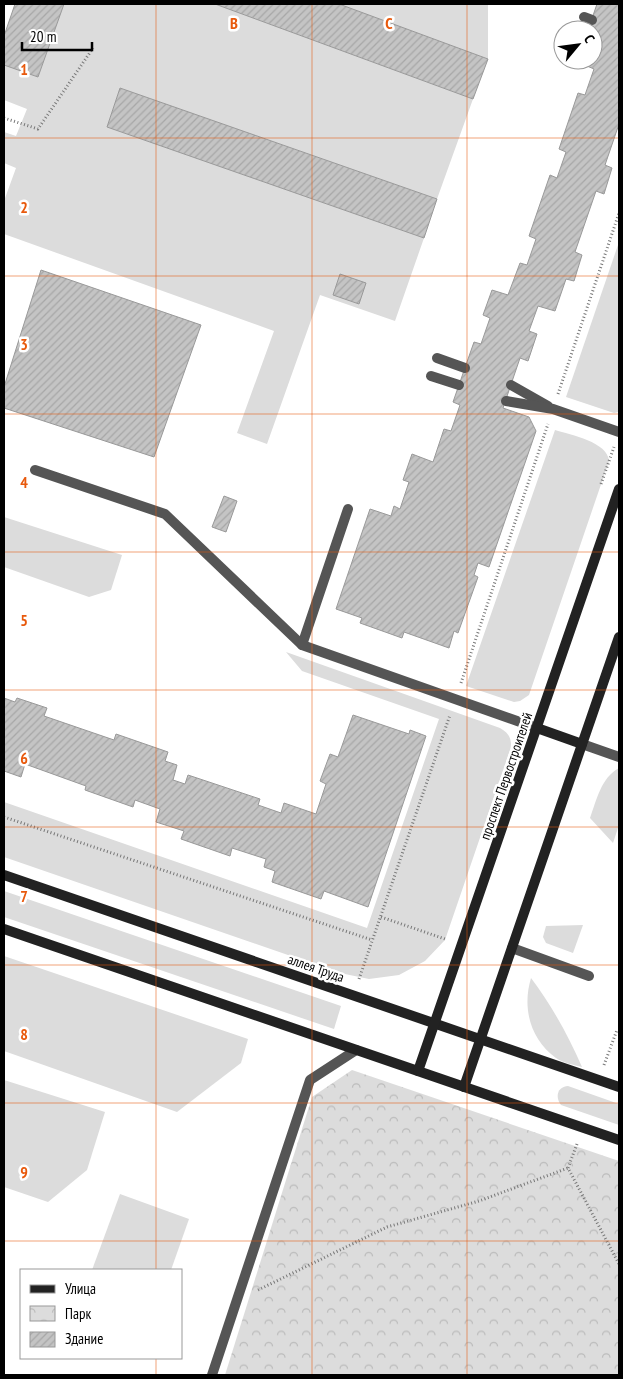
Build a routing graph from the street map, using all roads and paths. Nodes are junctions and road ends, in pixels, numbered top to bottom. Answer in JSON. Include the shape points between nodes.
{"nodes":[{"id":1,"x":93,"y":48,"type":"dead end"},
{"id":2,"x":4,"y":118,"type":"edge"},
{"id":3,"x":619,"y":212,"type":"edge"},
{"id":4,"x":437,"y":358,"type":"dead end"},
{"id":5,"x":465,"y":368,"type":"dead end"},
{"id":6,"x":431,"y":376,"type":"dead end"},
{"id":7,"x":511,"y":384,"type":"dead end"},
{"id":8,"x":459,"y":385,"type":"dead end"},
{"id":9,"x":506,"y":401,"type":"dead end"},
{"id":10,"x":553,"y":409,"type":"junction"},
{"id":11,"x":619,"y":432,"type":"edge"},
{"id":12,"x":35,"y":470,"type":"dead end"},
{"id":13,"x":619,"y":489,"type":"edge"},
{"id":14,"x":348,"y":508,"type":"dead end"},
{"id":15,"x":619,"y":637,"type":"edge"},
{"id":16,"x":302,"y":645,"type":"junction"},
{"id":17,"x":456,"y":699,"type":"junction"},
{"id":18,"x":537,"y":728,"type":"junction"},
{"id":19,"x":582,"y":744,"type":"junction"},
{"id":20,"x":619,"y":757,"type":"edge"},
{"id":21,"x":4,"y":817,"type":"edge"},
{"id":22,"x":4,"y":875,"type":"edge"},
{"id":23,"x":381,"y":917,"type":"junction"},
{"id":24,"x":4,"y":929,"type":"edge"},
{"id":25,"x":372,"y":940,"type":"junction"},
{"id":26,"x":445,"y":940,"type":"dead end"},
{"id":27,"x":512,"y":948,"type":"junction"},
{"id":28,"x":589,"y":976,"type":"dead end"},
{"id":29,"x":359,"y":980,"type":"dead end"},
{"id":30,"x":435,"y":1023,"type":"junction"},
{"id":31,"x":617,"y":1030,"type":"dead end"},
{"id":32,"x":480,"y":1039,"type":"junction"},
{"id":33,"x":356,"y":1050,"type":"junction"},
{"id":34,"x":603,"y":1069,"type":"dead end"},
{"id":35,"x":418,"y":1071,"type":"junction"},
{"id":36,"x":464,"y":1087,"type":"junction"},
{"id":37,"x":619,"y":1087,"type":"edge"},
{"id":38,"x":619,"y":1140,"type":"edge"},
{"id":39,"x":577,"y":1144,"type":"dead end"},
{"id":40,"x":568,"y":1168,"type":"junction"},
{"id":41,"x":619,"y":1264,"type":"edge"},
{"id":42,"x":237,"y":1300,"type":"junction"},
{"id":43,"x":212,"y":1375,"type":"edge"}],
"edges":[{"from":1,"to":2,"type":"path","via":[[38,130]]},
{"from":3,"to":10,"type":"path"},
{"from":4,"to":5,"type":"lane"},
{"from":6,"to":8,"type":"lane"},
{"from":7,"to":10,"type":"lane"},
{"from":9,"to":10,"type":"lane"},
{"from":10,"to":11,"type":"lane"},
{"from":10,"to":17,"type":"path"},
{"from":12,"to":16,"type":"lane","via":[[165,514]]},
{"from":13,"to":18,"type":"main road","name":"проспект Первостроителей"},
{"from":14,"to":16,"type":"lane"},
{"from":15,"to":19,"type":"main road"},
{"from":16,"to":17,"type":"lane"},
{"from":17,"to":18,"type":"lane"},
{"from":17,"to":23,"type":"path"},
{"from":18,"to":19,"type":"main road"},
{"from":18,"to":30,"type":"main road","name":"проспект Первостроителей"},
{"from":19,"to":20,"type":"lane"},
{"from":19,"to":27,"type":"main road"},
{"from":21,"to":25,"type":"path"},
{"from":22,"to":30,"type":"main road","name":"аллея Труда"},
{"from":23,"to":25,"type":"path"},
{"from":23,"to":26,"type":"path"},
{"from":24,"to":33,"type":"main road"},
{"from":25,"to":29,"type":"path"},
{"from":27,"to":28,"type":"lane"},
{"from":27,"to":32,"type":"main road"},
{"from":30,"to":32,"type":"main road","name":"аллея Труда"},
{"from":30,"to":35,"type":"main road","name":"проспект Первостроителей"},
{"from":31,"to":34,"type":"path"},
{"from":32,"to":36,"type":"main road"},
{"from":32,"to":37,"type":"main road","name":"аллея Труда"},
{"from":33,"to":35,"type":"main road"},
{"from":33,"to":42,"type":"lane","via":[[310,1080]]},
{"from":35,"to":36,"type":"main road"},
{"from":36,"to":38,"type":"main road"},
{"from":39,"to":40,"type":"path"},
{"from":40,"to":41,"type":"path"},
{"from":40,"to":42,"type":"path","via":[[479,1201],[387,1227]]},
{"from":42,"to":43,"type":"lane"}]}
